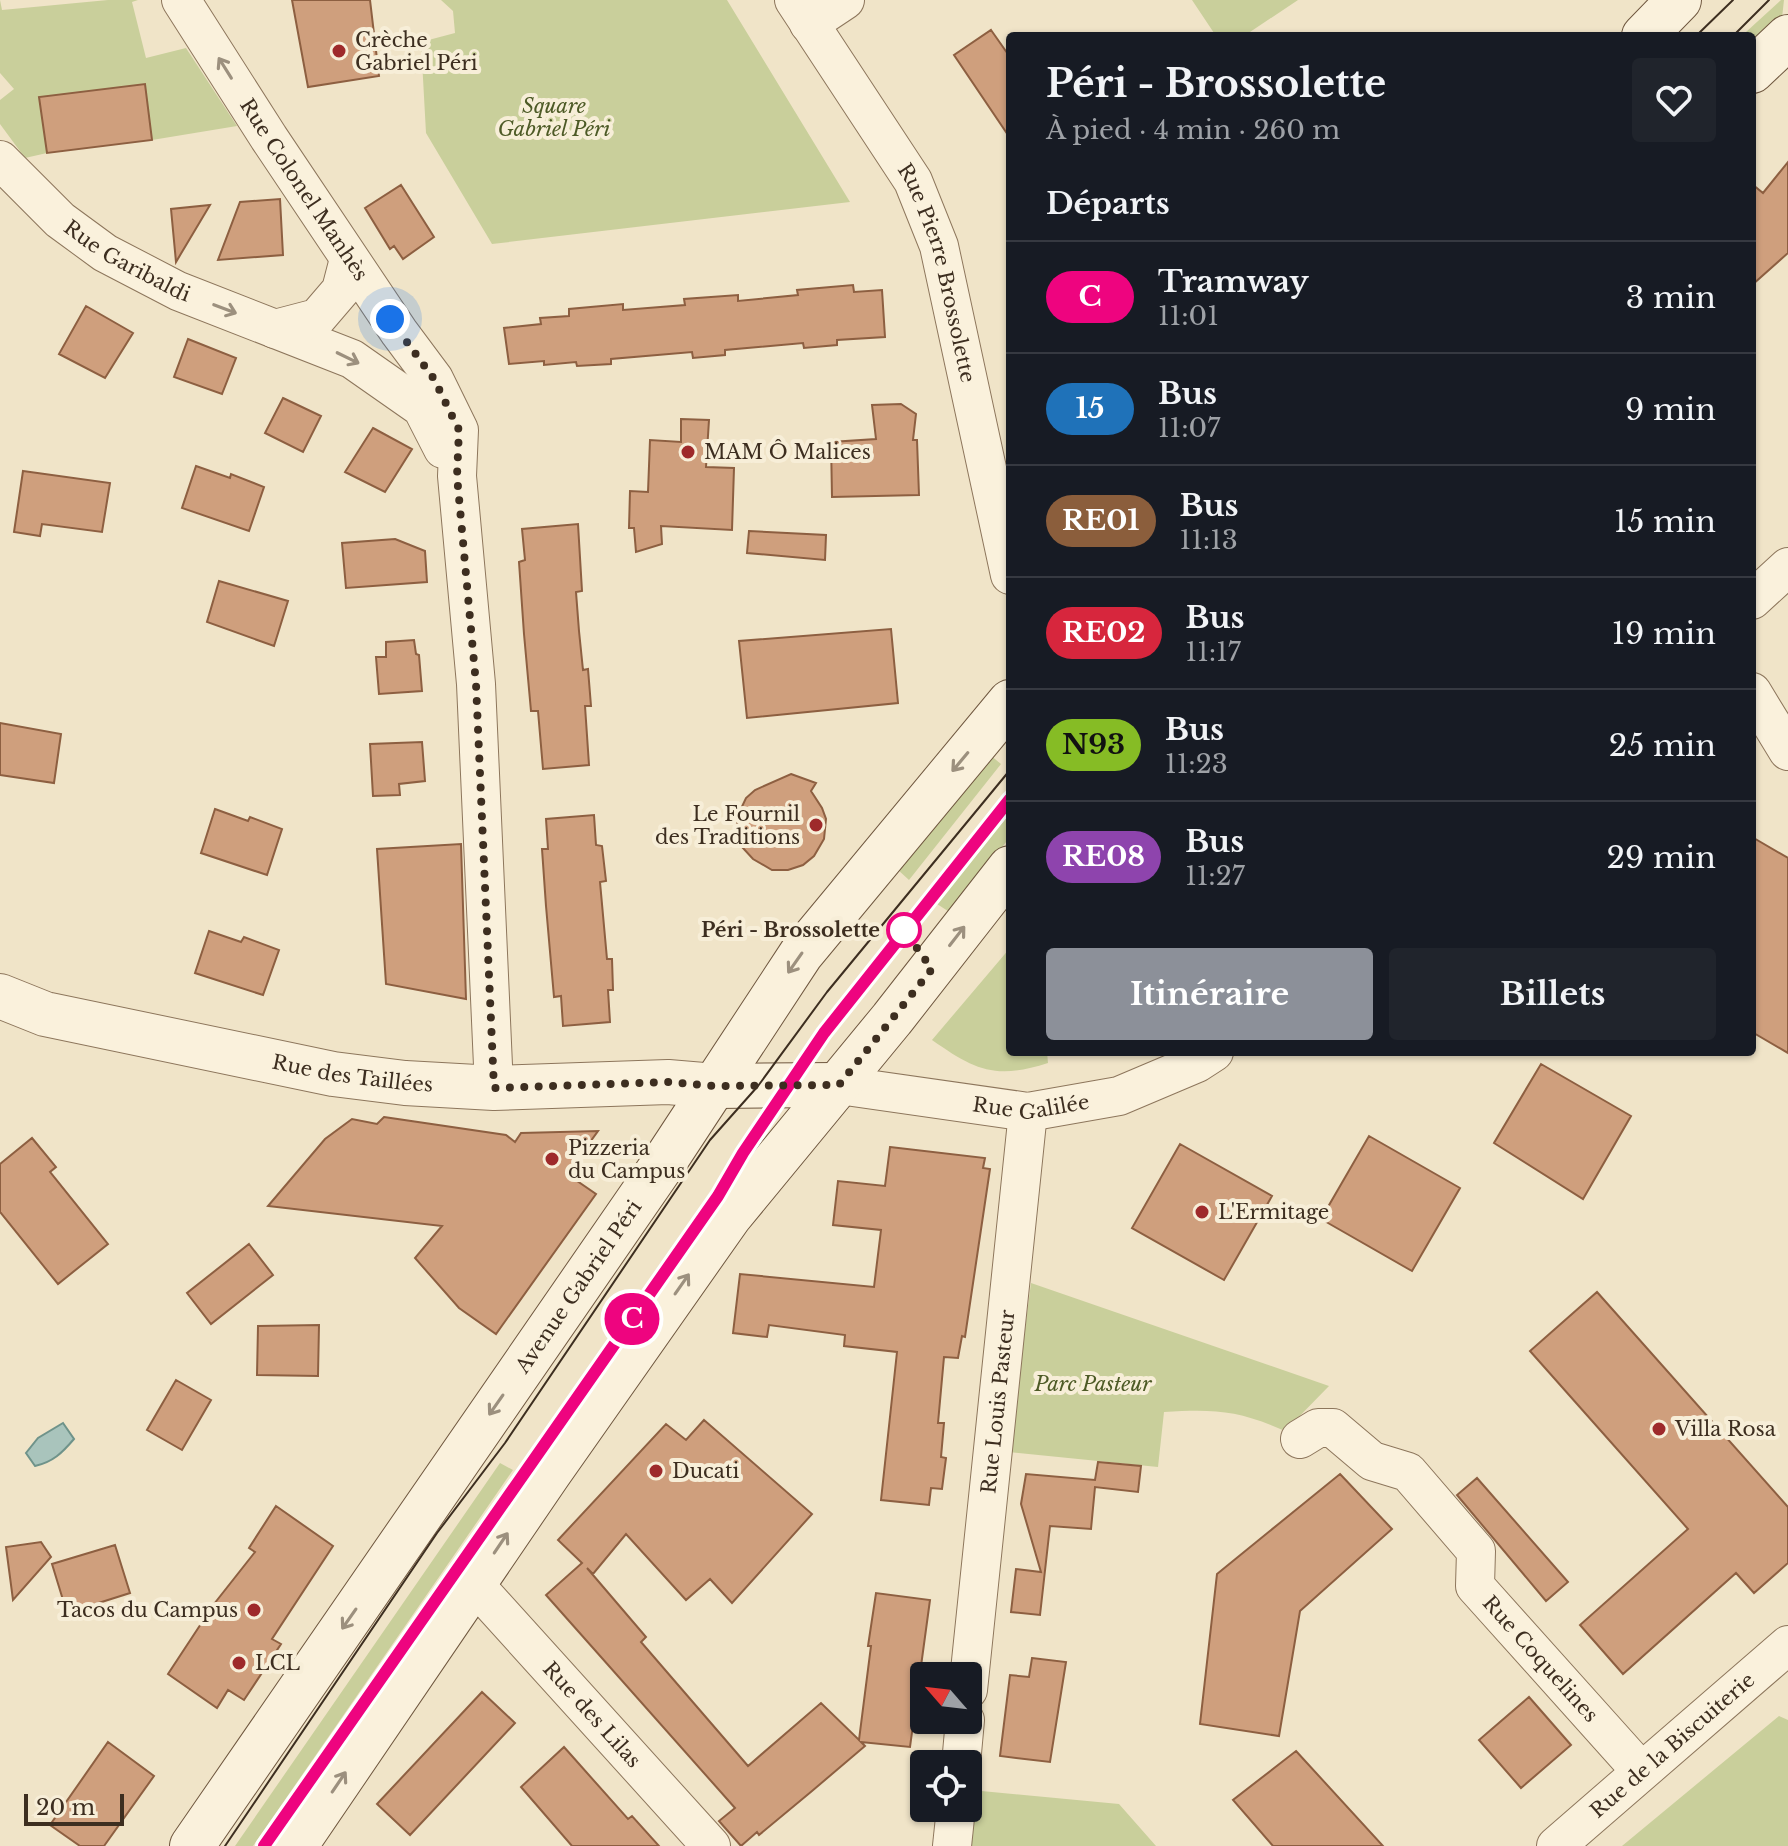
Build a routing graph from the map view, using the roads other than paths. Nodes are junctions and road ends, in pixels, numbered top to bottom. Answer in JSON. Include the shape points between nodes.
{"nodes":[{"id":1,"x":181,"y":0,"type":"edge"},
{"id":2,"x":845,"y":0,"type":"edge"},
{"id":3,"x":1679,"y":0,"type":"edge"},
{"id":4,"x":802,"y":12,"type":"edge"},
{"id":5,"x":1648,"y":32,"type":"edge"},
{"id":6,"x":1788,"y":37,"type":"edge"},
{"id":7,"x":1756,"y":67,"type":"edge"},
{"id":8,"x":0,"y":160,"type":"edge"},
{"id":9,"x":349,"y":259,"type":"junction"},
{"id":10,"x":275,"y":329,"type":"junction"},
{"id":11,"x":457,"y":476,"type":"junction"},
{"id":12,"x":1006,"y":556,"type":"edge"},
{"id":13,"x":1788,"y":567,"type":"edge"},
{"id":14,"x":1756,"y":596,"type":"edge"},
{"id":15,"x":1756,"y":699,"type":"edge"},
{"id":16,"x":1006,"y":707,"type":"edge"},
{"id":17,"x":1788,"y":751,"type":"edge"},
{"id":18,"x":1006,"y":873,"type":"edge"},
{"id":19,"x":0,"y":996,"type":"edge"},
{"id":20,"x":1208,"y":1056,"type":"edge"},
{"id":21,"x":839,"y":1085,"type":"junction"},
{"id":22,"x":715,"y":1086,"type":"junction"},
{"id":23,"x":494,"y":1088,"type":"junction"},
{"id":24,"x":1028,"y":1112,"type":"junction"},
{"id":25,"x":1309,"y":1434,"type":"dead end"},
{"id":26,"x":474,"y":1584,"type":"junction"},
{"id":27,"x":1784,"y":1653,"type":"edge"},
{"id":28,"x":971,"y":1662,"type":"edge"},
{"id":29,"x":1640,"y":1770,"type":"junction"},
{"id":30,"x":955,"y":1822,"type":"edge"},
{"id":31,"x":300,"y":1844,"type":"edge"},
{"id":32,"x":192,"y":1846,"type":"edge"},
{"id":33,"x":711,"y":1846,"type":"edge"},
{"id":34,"x":952,"y":1846,"type":"edge"},
{"id":35,"x":1556,"y":1846,"type":"edge"}],
"edges":[{"from":9,"to":1,"type":"street","name":"Rue Colonel Manhès","one_way":true},
{"from":2,"to":4,"type":"street"},
{"from":3,"to":5,"type":"main road"},
{"from":4,"to":12,"type":"street","name":"Rue Pierre Brossolette","via":[[913,181],[939,246]]},
{"from":6,"to":7,"type":"main road"},
{"from":8,"to":10,"type":"street","name":"Rue Garibaldi","one_way":true,"via":[[60,220],[105,253],[178,291]]},
{"from":9,"to":10,"type":"street","via":[[341,290],[317,318]]},
{"from":9,"to":11,"type":"street","name":"Rue Colonel Manhès","via":[[434,379],[459,430]]},
{"from":10,"to":11,"type":"street","name":"Rue Garibaldi","one_way":true,"via":[[352,359],[422,408]]},
{"from":11,"to":23,"type":"street","name":"Rue Colonel Manhès","via":[[476,684]]},
{"from":13,"to":14,"type":"street"},
{"from":15,"to":17,"type":"street"},
{"from":16,"to":22,"type":"main road","name":"Avenue Gabriel Péri","one_way":true,"via":[[801,954]]},
{"from":21,"to":18,"type":"main road","one_way":true},
{"from":19,"to":23,"type":"main road","name":"Rue des Taillées","via":[[45,1014],[333,1074]]},
{"from":20,"to":24,"type":"street","name":"Rue Galilée","via":[[1119,1096]]},
{"from":21,"to":22,"type":"main road","name":"Rue des Taillées"},
{"from":21,"to":24,"type":"street","name":"Rue Galilée"},
{"from":26,"to":21,"type":"main road","one_way":true,"via":[[729,1217]]},
{"from":22,"to":23,"type":"main road","name":"Rue des Taillées","via":[[668,1082]]},
{"from":22,"to":32,"type":"main road","name":"Avenue Gabriel Péri","one_way":true},
{"from":24,"to":28,"type":"street","name":"Rue Louis Pasteur"},
{"from":25,"to":29,"type":"street","name":"Rue Coquelines","via":[[1333,1428],[1372,1461],[1408,1472],[1476,1551],[1475,1586]]},
{"from":31,"to":26,"type":"main road","one_way":true},
{"from":26,"to":33,"type":"street","name":"Rue des Lilas"},
{"from":27,"to":29,"type":"street","name":"Rue de la Biscuiterie"},
{"from":29,"to":35,"type":"street","name":"Rue de la Biscuiterie"},
{"from":30,"to":34,"type":"street"}]}
